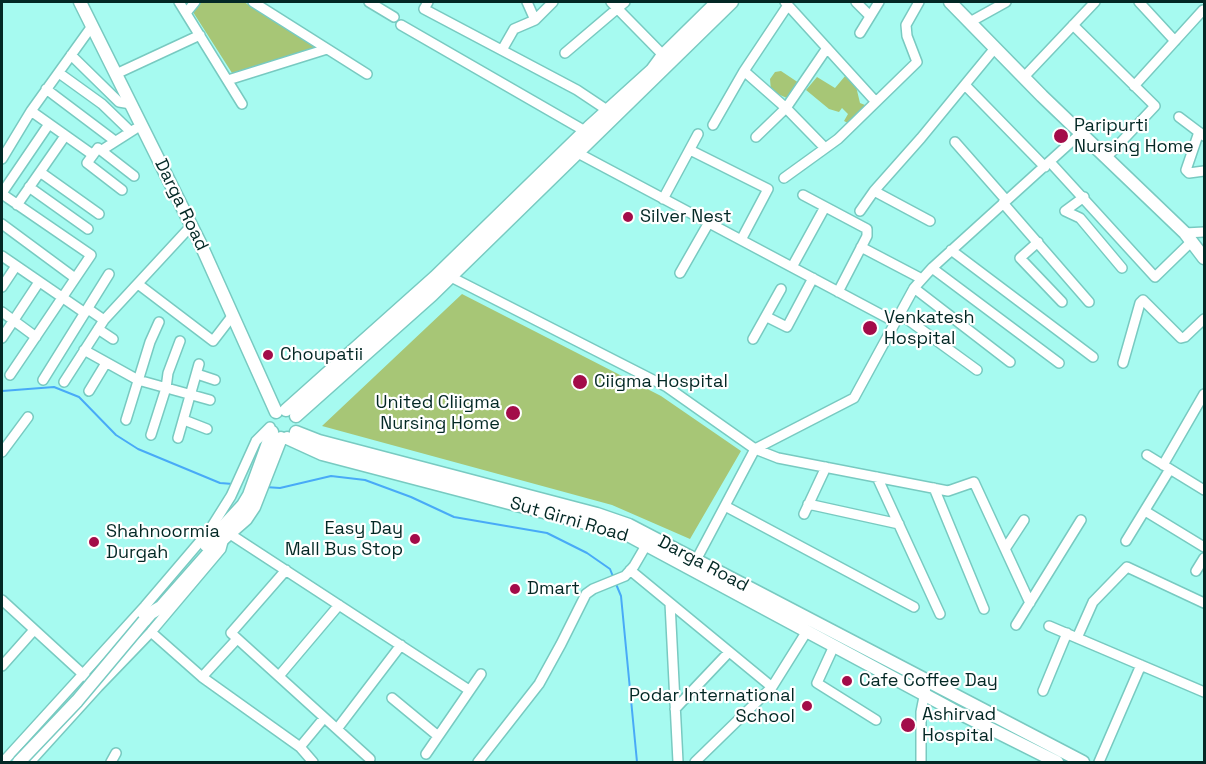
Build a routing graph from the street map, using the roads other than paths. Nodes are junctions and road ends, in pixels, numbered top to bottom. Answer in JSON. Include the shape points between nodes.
{"nodes":[{"id":1,"x":94,"y":2,"type":"edge"},
{"id":2,"x":179,"y":2,"type":"edge"},
{"id":3,"x":195,"y":2,"type":"edge"},
{"id":4,"x":253,"y":2,"type":"edge"},
{"id":5,"x":369,"y":2,"type":"edge"},
{"id":6,"x":428,"y":2,"type":"edge"},
{"id":7,"x":527,"y":2,"type":"edge"},
{"id":8,"x":553,"y":2,"type":"edge"},
{"id":9,"x":717,"y":2,"type":"edge"},
{"id":10,"x":732,"y":2,"type":"edge"},
{"id":11,"x":856,"y":2,"type":"edge"},
{"id":12,"x":879,"y":2,"type":"edge"},
{"id":13,"x":919,"y":2,"type":"edge"},
{"id":14,"x":950,"y":2,"type":"edge"},
{"id":15,"x":1006,"y":2,"type":"edge"},
{"id":16,"x":1139,"y":2,"type":"edge"},
{"id":17,"x":786,"y":3,"type":"edge"},
{"id":18,"x":1090,"y":3,"type":"edge"},
{"id":19,"x":618,"y":4,"type":"edge"},
{"id":20,"x":83,"y":7,"type":"edge"},
{"id":21,"x":1203,"y":10,"type":"dead end"},
{"id":22,"x":186,"y":13,"type":"junction"},
{"id":23,"x":870,"y":16,"type":"junction"},
{"id":24,"x":394,"y":17,"type":"dead end"},
{"id":25,"x":535,"y":20,"type":"junction"},
{"id":26,"x":970,"y":22,"type":"junction"},
{"id":27,"x":401,"y":25,"type":"dead end"},
{"id":28,"x":92,"y":26,"type":"junction"},
{"id":29,"x":1073,"y":26,"type":"junction"},
{"id":30,"x":860,"y":33,"type":"dead end"},
{"id":31,"x":200,"y":35,"type":"junction"},
{"id":32,"x":1175,"y":41,"type":"junction"},
{"id":33,"x":826,"y":48,"type":"junction"},
{"id":34,"x":995,"y":48,"type":"junction"},
{"id":35,"x":327,"y":49,"type":"junction"},
{"id":36,"x":502,"y":50,"type":"junction"},
{"id":37,"x":565,"y":52,"type":"dead end"},
{"id":38,"x":71,"y":55,"type":"junction"},
{"id":39,"x":663,"y":56,"type":"junction"},
{"id":40,"x":744,"y":71,"type":"junction"},
{"id":41,"x":59,"y":73,"type":"junction"},
{"id":42,"x":116,"y":74,"type":"junction"},
{"id":43,"x":367,"y":75,"type":"dead end"},
{"id":44,"x":1024,"y":77,"type":"junction"},
{"id":45,"x":228,"y":80,"type":"junction"},
{"id":46,"x":965,"y":85,"type":"junction"},
{"id":47,"x":1134,"y":86,"type":"junction"},
{"id":48,"x":46,"y":89,"type":"junction"},
{"id":49,"x":876,"y":102,"type":"junction"},
{"id":50,"x":131,"y":104,"type":"junction"},
{"id":51,"x":242,"y":104,"type":"dead end"},
{"id":52,"x":786,"y":108,"type":"junction"},
{"id":53,"x":607,"y":110,"type":"junction"},
{"id":54,"x":31,"y":111,"type":"junction"},
{"id":55,"x":1179,"y":117,"type":"dead end"},
{"id":56,"x":49,"y":124,"type":"junction"},
{"id":57,"x":713,"y":125,"type":"dead end"},
{"id":58,"x":142,"y":126,"type":"junction"},
{"id":59,"x":130,"y":131,"type":"junction"},
{"id":60,"x":585,"y":131,"type":"junction"},
{"id":61,"x":1081,"y":132,"type":"junction"},
{"id":62,"x":698,"y":134,"type":"dead end"},
{"id":63,"x":1202,"y":134,"type":"edge"},
{"id":64,"x":66,"y":136,"type":"junction"},
{"id":65,"x":756,"y":137,"type":"dead end"},
{"id":66,"x":115,"y":141,"type":"junction"},
{"id":67,"x":955,"y":142,"type":"dead end"},
{"id":68,"x":825,"y":148,"type":"junction"},
{"id":69,"x":572,"y":150,"type":"junction"},
{"id":70,"x":690,"y":150,"type":"junction"},
{"id":71,"x":98,"y":153,"type":"junction"},
{"id":72,"x":1106,"y":158,"type":"junction"},
{"id":73,"x":2,"y":159,"type":"edge"},
{"id":74,"x":1048,"y":164,"type":"junction"},
{"id":75,"x":1204,"y":171,"type":"edge"},
{"id":76,"x":40,"y":172,"type":"junction"},
{"id":77,"x":134,"y":176,"type":"dead end"},
{"id":78,"x":784,"y":178,"type":"dead end"},
{"id":79,"x":29,"y":188,"type":"junction"},
{"id":80,"x":122,"y":190,"type":"dead end"},
{"id":81,"x":874,"y":191,"type":"junction"},
{"id":82,"x":2,"y":193,"type":"edge"},
{"id":83,"x":803,"y":195,"type":"dead end"},
{"id":84,"x":1084,"y":197,"type":"junction"},
{"id":85,"x":663,"y":199,"type":"junction"},
{"id":86,"x":1004,"y":201,"type":"junction"},
{"id":87,"x":17,"y":205,"type":"junction"},
{"id":88,"x":825,"y":207,"type":"junction"},
{"id":89,"x":860,"y":211,"type":"dead end"},
{"id":90,"x":99,"y":214,"type":"dead end"},
{"id":91,"x":930,"y":221,"type":"dead end"},
{"id":92,"x":2,"y":224,"type":"edge"},
{"id":93,"x":708,"y":224,"type":"junction"},
{"id":94,"x":191,"y":226,"type":"junction"},
{"id":95,"x":88,"y":229,"type":"dead end"},
{"id":96,"x":1204,"y":232,"type":"edge"},
{"id":97,"x":1188,"y":238,"type":"junction"},
{"id":98,"x":741,"y":240,"type":"junction"},
{"id":99,"x":1038,"y":242,"type":"junction"},
{"id":100,"x":861,"y":247,"type":"junction"},
{"id":101,"x":951,"y":250,"type":"junction"},
{"id":102,"x":2,"y":256,"type":"edge"},
{"id":103,"x":1204,"y":258,"type":"edge"},
{"id":104,"x":16,"y":266,"type":"junction"},
{"id":105,"x":792,"y":267,"type":"junction"},
{"id":106,"x":932,"y":268,"type":"junction"},
{"id":107,"x":1122,"y":268,"type":"dead end"},
{"id":108,"x":447,"y":273,"type":"junction"},
{"id":109,"x":680,"y":273,"type":"dead end"},
{"id":110,"x":109,"y":274,"type":"dead end"},
{"id":111,"x":75,"y":278,"type":"junction"},
{"id":112,"x":813,"y":278,"type":"junction"},
{"id":113,"x":922,"y":279,"type":"junction"},
{"id":114,"x":39,"y":282,"type":"junction"},
{"id":115,"x":138,"y":284,"type":"junction"},
{"id":116,"x":2,"y":287,"type":"edge"},
{"id":117,"x":914,"y":288,"type":"junction"},
{"id":118,"x":781,"y":289,"type":"dead end"},
{"id":119,"x":838,"y":292,"type":"junction"},
{"id":120,"x":62,"y":298,"type":"junction"},
{"id":121,"x":1062,"y":302,"type":"dead end"},
{"id":122,"x":1089,"y":302,"type":"dead end"},
{"id":123,"x":86,"y":311,"type":"junction"},
{"id":124,"x":2,"y":312,"type":"edge"},
{"id":125,"x":233,"y":315,"type":"junction"},
{"id":126,"x":767,"y":317,"type":"junction"},
{"id":127,"x":898,"y":318,"type":"junction"},
{"id":128,"x":1204,"y":319,"type":"edge"},
{"id":129,"x":13,"y":320,"type":"junction"},
{"id":130,"x":104,"y":320,"type":"junction"},
{"id":131,"x":159,"y":322,"type":"dead end"},
{"id":132,"x":98,"y":329,"type":"junction"},
{"id":133,"x":36,"y":337,"type":"junction"},
{"id":134,"x":2,"y":338,"type":"edge"},
{"id":135,"x":113,"y":339,"type":"dead end"},
{"id":136,"x":753,"y":339,"type":"dead end"},
{"id":137,"x":180,"y":341,"type":"dead end"},
{"id":138,"x":84,"y":350,"type":"junction"},
{"id":139,"x":1093,"y":357,"type":"dead end"},
{"id":140,"x":1010,"y":362,"type":"dead end"},
{"id":141,"x":106,"y":363,"type":"junction"},
{"id":142,"x":1059,"y":363,"type":"dead end"},
{"id":143,"x":1123,"y":363,"type":"dead end"},
{"id":144,"x":199,"y":364,"type":"dead end"},
{"id":145,"x":977,"y":370,"type":"dead end"},
{"id":146,"x":197,"y":374,"type":"junction"},
{"id":147,"x":10,"y":375,"type":"dead end"},
{"id":148,"x":43,"y":380,"type":"dead end"},
{"id":149,"x":138,"y":380,"type":"junction"},
{"id":150,"x":215,"y":380,"type":"dead end"},
{"id":151,"x":64,"y":382,"type":"dead end"},
{"id":152,"x":166,"y":388,"type":"junction"},
{"id":153,"x":89,"y":391,"type":"dead end"},
{"id":154,"x":1204,"y":394,"type":"edge"},
{"id":155,"x":191,"y":396,"type":"junction"},
{"id":156,"x":210,"y":400,"type":"dead end"},
{"id":157,"x":286,"y":413,"type":"junction"},
{"id":158,"x":28,"y":417,"type":"dead end"},
{"id":159,"x":126,"y":420,"type":"dead end"},
{"id":160,"x":184,"y":420,"type":"junction"},
{"id":161,"x":207,"y":429,"type":"dead end"},
{"id":162,"x":281,"y":433,"type":"junction"},
{"id":163,"x":151,"y":435,"type":"dead end"},
{"id":164,"x":178,"y":438,"type":"dead end"},
{"id":165,"x":755,"y":449,"type":"junction"},
{"id":166,"x":2,"y":452,"type":"edge"},
{"id":167,"x":1148,"y":455,"type":"dead end"},
{"id":168,"x":826,"y":467,"type":"junction"},
{"id":169,"x":1166,"y":467,"type":"junction"},
{"id":170,"x":877,"y":477,"type":"junction"},
{"id":171,"x":934,"y":488,"type":"junction"},
{"id":172,"x":1204,"y":490,"type":"edge"},
{"id":173,"x":808,"y":504,"type":"junction"},
{"id":174,"x":724,"y":506,"type":"junction"},
{"id":175,"x":1145,"y":511,"type":"junction"},
{"id":176,"x":804,"y":514,"type":"dead end"},
{"id":177,"x":1024,"y":520,"type":"dead end"},
{"id":178,"x":1081,"y":520,"type":"dead end"},
{"id":179,"x":899,"y":524,"type":"junction"},
{"id":180,"x":223,"y":539,"type":"junction"},
{"id":181,"x":648,"y":541,"type":"junction"},
{"id":182,"x":1126,"y":541,"type":"dead end"},
{"id":183,"x":1204,"y":547,"type":"edge"},
{"id":184,"x":1005,"y":549,"type":"junction"},
{"id":185,"x":1204,"y":558,"type":"edge"},
{"id":186,"x":693,"y":565,"type":"junction"},
{"id":187,"x":286,"y":570,"type":"junction"},
{"id":188,"x":1196,"y":571,"type":"dead end"},
{"id":189,"x":627,"y":573,"type":"junction"},
{"id":190,"x":2,"y":600,"type":"edge"},
{"id":191,"x":670,"y":603,"type":"junction"},
{"id":192,"x":1030,"y":603,"type":"junction"},
{"id":193,"x":1204,"y":603,"type":"edge"},
{"id":194,"x":339,"y":605,"type":"junction"},
{"id":195,"x":914,"y":607,"type":"dead end"},
{"id":196,"x":984,"y":609,"type":"dead end"},
{"id":197,"x":151,"y":613,"type":"junction"},
{"id":198,"x":940,"y":614,"type":"dead end"},
{"id":199,"x":1017,"y":625,"type":"dead end"},
{"id":200,"x":1049,"y":626,"type":"dead end"},
{"id":201,"x":34,"y":630,"type":"junction"},
{"id":202,"x":807,"y":631,"type":"junction"},
{"id":203,"x":151,"y":632,"type":"junction"},
{"id":204,"x":1067,"y":633,"type":"junction"},
{"id":205,"x":1077,"y":638,"type":"junction"},
{"id":206,"x":237,"y":639,"type":"junction"},
{"id":207,"x":401,"y":645,"type":"junction"},
{"id":208,"x":834,"y":646,"type":"junction"},
{"id":209,"x":729,"y":652,"type":"junction"},
{"id":210,"x":1141,"y":665,"type":"junction"},
{"id":211,"x":2,"y":666,"type":"edge"},
{"id":212,"x":83,"y":674,"type":"junction"},
{"id":213,"x":481,"y":674,"type":"dead end"},
{"id":214,"x":279,"y":676,"type":"junction"},
{"id":215,"x":202,"y":677,"type":"junction"},
{"id":216,"x":98,"y":687,"type":"junction"},
{"id":217,"x":772,"y":687,"type":"junction"},
{"id":218,"x":926,"y":688,"type":"junction"},
{"id":219,"x":470,"y":690,"type":"junction"},
{"id":220,"x":1043,"y":691,"type":"dead end"},
{"id":221,"x":1204,"y":692,"type":"edge"},
{"id":222,"x":392,"y":699,"type":"dead end"},
{"id":223,"x":675,"y":709,"type":"junction"},
{"id":224,"x":324,"y":718,"type":"junction"},
{"id":225,"x":876,"y":720,"type":"dead end"},
{"id":226,"x":337,"y":729,"type":"junction"},
{"id":227,"x":438,"y":736,"type":"junction"},
{"id":228,"x":300,"y":747,"type":"junction"},
{"id":229,"x":116,"y":753,"type":"dead end"},
{"id":230,"x":426,"y":754,"type":"dead end"},
{"id":231,"x":370,"y":759,"type":"dead end"},
{"id":232,"x":3,"y":762,"type":"edge"},
{"id":233,"x":19,"y":762,"type":"edge"},
{"id":234,"x":30,"y":762,"type":"edge"},
{"id":235,"x":111,"y":762,"type":"edge"},
{"id":236,"x":313,"y":762,"type":"edge"},
{"id":237,"x":478,"y":762,"type":"edge"},
{"id":238,"x":678,"y":762,"type":"edge"},
{"id":239,"x":695,"y":762,"type":"edge"},
{"id":240,"x":921,"y":762,"type":"edge"},
{"id":241,"x":1057,"y":762,"type":"edge"},
{"id":242,"x":1083,"y":762,"type":"edge"},
{"id":243,"x":1099,"y":762,"type":"edge"}],
"edges":[{"from":1,"to":20,"type":"main road"},
{"from":2,"to":22,"type":"street"},
{"from":3,"to":22,"type":"street"},
{"from":4,"to":35,"type":"street"},
{"from":5,"to":24,"type":"street"},
{"from":6,"to":36,"type":"street","via":[[424,9]]},
{"from":7,"to":25,"type":"street"},
{"from":8,"to":25,"type":"street"},
{"from":9,"to":39,"type":"main road"},
{"from":10,"to":69,"type":"main road","via":[[651,82]]},
{"from":11,"to":23,"type":"street"},
{"from":12,"to":23,"type":"street"},
{"from":13,"to":49,"type":"street","via":[[906,25],[917,62]]},
{"from":14,"to":26,"type":"main road"},
{"from":15,"to":26,"type":"street"},
{"from":16,"to":32,"type":"street"},
{"from":17,"to":33,"type":"street"},
{"from":17,"to":40,"type":"street"},
{"from":18,"to":29,"type":"street"},
{"from":19,"to":37,"type":"street"},
{"from":19,"to":39,"type":"street"},
{"from":20,"to":28,"type":"main road","name":"Darga Road"},
{"from":21,"to":32,"type":"street"},
{"from":22,"to":31,"type":"street"},
{"from":23,"to":30,"type":"street"},
{"from":25,"to":36,"type":"street","via":[[514,29]]},
{"from":26,"to":34,"type":"main road"},
{"from":27,"to":60,"type":"street"},
{"from":28,"to":38,"type":"street"},
{"from":28,"to":42,"type":"main road","name":"Darga Road"},
{"from":29,"to":44,"type":"street"},
{"from":29,"to":47,"type":"street"},
{"from":31,"to":42,"type":"street"},
{"from":31,"to":45,"type":"street"},
{"from":32,"to":47,"type":"street"},
{"from":33,"to":49,"type":"street"},
{"from":33,"to":52,"type":"street"},
{"from":34,"to":44,"type":"main road"},
{"from":34,"to":46,"type":"street"},
{"from":35,"to":43,"type":"street"},
{"from":35,"to":45,"type":"street"},
{"from":36,"to":53,"type":"street"},
{"from":38,"to":41,"type":"street"},
{"from":38,"to":50,"type":"street","via":[[119,102]]},
{"from":39,"to":53,"type":"main road"},
{"from":40,"to":52,"type":"street"},
{"from":40,"to":57,"type":"street"},
{"from":41,"to":48,"type":"street"},
{"from":41,"to":59,"type":"street","via":[[102,104]]},
{"from":42,"to":50,"type":"main road","name":"Darga Road"},
{"from":44,"to":61,"type":"main road"},
{"from":45,"to":51,"type":"street"},
{"from":46,"to":74,"type":"street"},
{"from":46,"to":81,"type":"street"},
{"from":47,"to":72,"type":"street","via":[[1155,106]]},
{"from":48,"to":54,"type":"street"},
{"from":48,"to":66,"type":"street"},
{"from":49,"to":68,"type":"street"},
{"from":50,"to":58,"type":"main road","name":"Darga Road"},
{"from":52,"to":65,"type":"street"},
{"from":52,"to":68,"type":"street"},
{"from":53,"to":60,"type":"main road"},
{"from":54,"to":56,"type":"street"},
{"from":54,"to":73,"type":"street"},
{"from":55,"to":63,"type":"street"},
{"from":56,"to":64,"type":"street"},
{"from":56,"to":82,"type":"street"},
{"from":58,"to":59,"type":"street"},
{"from":58,"to":94,"type":"main road","name":"Darga Road"},
{"from":59,"to":66,"type":"street"},
{"from":60,"to":69,"type":"main road"},
{"from":61,"to":72,"type":"main road"},
{"from":61,"to":74,"type":"street"},
{"from":62,"to":70,"type":"street"},
{"from":63,"to":75,"type":"street","via":[[1186,170]]},
{"from":64,"to":71,"type":"street"},
{"from":64,"to":76,"type":"street"},
{"from":66,"to":71,"type":"street"},
{"from":67,"to":86,"type":"street"},
{"from":68,"to":78,"type":"street"},
{"from":69,"to":85,"type":"street"},
{"from":69,"to":108,"type":"main road"},
{"from":70,"to":85,"type":"street"},
{"from":70,"to":98,"type":"street","via":[[768,189]]},
{"from":71,"to":77,"type":"street"},
{"from":71,"to":80,"type":"street","via":[[87,163]]},
{"from":72,"to":97,"type":"main road"},
{"from":74,"to":84,"type":"street"},
{"from":74,"to":86,"type":"street"},
{"from":76,"to":79,"type":"street"},
{"from":76,"to":90,"type":"street"},
{"from":79,"to":87,"type":"street"},
{"from":79,"to":95,"type":"street"},
{"from":81,"to":89,"type":"street"},
{"from":81,"to":91,"type":"street"},
{"from":82,"to":87,"type":"street"},
{"from":83,"to":88,"type":"street"},
{"from":84,"to":97,"type":"street","via":[[1155,277]]},
{"from":84,"to":107,"type":"street","via":[[1065,211],[1080,218]]},
{"from":85,"to":93,"type":"street"},
{"from":86,"to":99,"type":"street"},
{"from":86,"to":101,"type":"street"},
{"from":87,"to":111,"type":"street","via":[[91,255]]},
{"from":88,"to":100,"type":"street","via":[[867,229]]},
{"from":88,"to":105,"type":"street"},
{"from":92,"to":111,"type":"street"},
{"from":93,"to":98,"type":"street"},
{"from":93,"to":109,"type":"street"},
{"from":94,"to":115,"type":"street"},
{"from":94,"to":125,"type":"main road","name":"Darga Road"},
{"from":96,"to":97,"type":"street"},
{"from":97,"to":103,"type":"main road"},
{"from":98,"to":105,"type":"street"},
{"from":99,"to":121,"type":"street","via":[[1020,258]]},
{"from":99,"to":122,"type":"street"},
{"from":100,"to":113,"type":"street"},
{"from":100,"to":119,"type":"street"},
{"from":101,"to":106,"type":"street"},
{"from":101,"to":139,"type":"street"},
{"from":102,"to":104,"type":"street"},
{"from":104,"to":114,"type":"street"},
{"from":104,"to":116,"type":"street"},
{"from":105,"to":112,"type":"street"},
{"from":106,"to":113,"type":"street"},
{"from":106,"to":142,"type":"street"},
{"from":108,"to":157,"type":"main road"},
{"from":108,"to":165,"type":"street","via":[[667,387]]},
{"from":110,"to":123,"type":"street"},
{"from":111,"to":120,"type":"street"},
{"from":112,"to":119,"type":"street"},
{"from":112,"to":126,"type":"street","via":[[787,327]]},
{"from":113,"to":117,"type":"street"},
{"from":114,"to":120,"type":"street"},
{"from":114,"to":129,"type":"street"},
{"from":115,"to":125,"type":"street","via":[[213,341]]},
{"from":115,"to":130,"type":"street"},
{"from":117,"to":127,"type":"street"},
{"from":117,"to":140,"type":"street"},
{"from":118,"to":126,"type":"street"},
{"from":119,"to":127,"type":"street"},
{"from":120,"to":123,"type":"street"},
{"from":120,"to":133,"type":"street"},
{"from":123,"to":130,"type":"street"},
{"from":123,"to":148,"type":"street"},
{"from":124,"to":129,"type":"street"},
{"from":125,"to":157,"type":"main road","name":"Darga Road"},
{"from":126,"to":136,"type":"street"},
{"from":127,"to":145,"type":"street"},
{"from":127,"to":165,"type":"street","via":[[854,398]]},
{"from":128,"to":143,"type":"street","via":[[1181,338],[1146,301],[1141,301]]},
{"from":129,"to":133,"type":"street"},
{"from":129,"to":134,"type":"street"},
{"from":130,"to":132,"type":"street"},
{"from":131,"to":149,"type":"street"},
{"from":132,"to":135,"type":"street"},
{"from":132,"to":138,"type":"street"},
{"from":133,"to":147,"type":"street"},
{"from":137,"to":152,"type":"street"},
{"from":138,"to":141,"type":"street"},
{"from":138,"to":151,"type":"street"},
{"from":141,"to":149,"type":"street"},
{"from":141,"to":153,"type":"street"},
{"from":144,"to":146,"type":"street"},
{"from":146,"to":150,"type":"street"},
{"from":146,"to":155,"type":"street"},
{"from":149,"to":152,"type":"street"},
{"from":149,"to":159,"type":"street"},
{"from":152,"to":155,"type":"street"},
{"from":152,"to":163,"type":"street"},
{"from":154,"to":169,"type":"street"},
{"from":155,"to":156,"type":"street"},
{"from":155,"to":160,"type":"street"},
{"from":157,"to":162,"type":"main road","via":[[270,421]]},
{"from":157,"to":162,"type":"main road","via":[[298,421]]},
{"from":158,"to":166,"type":"street"},
{"from":160,"to":161,"type":"street"},
{"from":160,"to":164,"type":"street"},
{"from":162,"to":180,"type":"main road","via":[[254,507]]},
{"from":162,"to":181,"type":"main road","name":"Darga Road","via":[[597,514],[629,525]]},
{"from":162,"to":197,"type":"main road","via":[[265,448],[243,505],[153,606]]},
{"from":162,"to":212,"type":"street","via":[[256,441],[231,496],[209,531]]},
{"from":165,"to":168,"type":"street","via":[[778,458]]},
{"from":165,"to":174,"type":"street"},
{"from":167,"to":169,"type":"street"},
{"from":168,"to":170,"type":"street"},
{"from":168,"to":173,"type":"street"},
{"from":169,"to":172,"type":"street"},
{"from":169,"to":175,"type":"street"},
{"from":170,"to":171,"type":"street"},
{"from":170,"to":179,"type":"street"},
{"from":171,"to":184,"type":"street","via":[[948,491],[974,482]]},
{"from":171,"to":196,"type":"street"},
{"from":173,"to":176,"type":"street"},
{"from":173,"to":179,"type":"street"},
{"from":174,"to":186,"type":"street"},
{"from":174,"to":195,"type":"street"},
{"from":175,"to":182,"type":"street"},
{"from":175,"to":183,"type":"street"},
{"from":177,"to":184,"type":"street"},
{"from":178,"to":192,"type":"street"},
{"from":179,"to":198,"type":"street"},
{"from":180,"to":187,"type":"street"},
{"from":180,"to":197,"type":"main road"},
{"from":180,"to":203,"type":"street","via":[[221,549]]},
{"from":181,"to":186,"type":"main road","name":"Darga Road"},
{"from":181,"to":189,"type":"street"},
{"from":184,"to":192,"type":"street"},
{"from":185,"to":188,"type":"street"},
{"from":186,"to":202,"type":"main road"},
{"from":186,"to":218,"type":"main road","name":"Darga Road"},
{"from":187,"to":194,"type":"street"},
{"from":187,"to":206,"type":"street","via":[[231,633]]},
{"from":189,"to":191,"type":"street"},
{"from":189,"to":237,"type":"street","via":[[586,594],[539,684]]},
{"from":190,"to":201,"type":"street"},
{"from":191,"to":209,"type":"street"},
{"from":191,"to":223,"type":"street"},
{"from":192,"to":199,"type":"street"},
{"from":193,"to":205,"type":"street","via":[[1127,567],[1093,602]]},
{"from":194,"to":207,"type":"street"},
{"from":194,"to":214,"type":"street"},
{"from":197,"to":233,"type":"main road","bridge":true},
{"from":200,"to":204,"type":"street"},
{"from":201,"to":211,"type":"street"},
{"from":201,"to":212,"type":"street"},
{"from":202,"to":208,"type":"main road"},
{"from":202,"to":217,"type":"street"},
{"from":203,"to":215,"type":"street"},
{"from":203,"to":216,"type":"street"},
{"from":204,"to":205,"type":"street"},
{"from":204,"to":220,"type":"street"},
{"from":205,"to":210,"type":"street"},
{"from":206,"to":214,"type":"street"},
{"from":206,"to":215,"type":"street"},
{"from":207,"to":219,"type":"street"},
{"from":207,"to":226,"type":"street"},
{"from":208,"to":218,"type":"main road"},
{"from":208,"to":225,"type":"street","via":[[818,683]]},
{"from":209,"to":217,"type":"street"},
{"from":209,"to":223,"type":"street"},
{"from":210,"to":221,"type":"street"},
{"from":210,"to":243,"type":"street"},
{"from":212,"to":216,"type":"street"},
{"from":212,"to":232,"type":"street"},
{"from":213,"to":219,"type":"street"},
{"from":214,"to":224,"type":"street"},
{"from":215,"to":228,"type":"street"},
{"from":216,"to":234,"type":"street"},
{"from":217,"to":239,"type":"street"},
{"from":218,"to":240,"type":"street","via":[[921,712]]},
{"from":218,"to":241,"type":"main road"},
{"from":218,"to":242,"type":"main road","name":"Darga Road"},
{"from":219,"to":227,"type":"street"},
{"from":222,"to":227,"type":"street"},
{"from":223,"to":238,"type":"street"},
{"from":224,"to":226,"type":"street"},
{"from":224,"to":228,"type":"street"},
{"from":226,"to":231,"type":"street"},
{"from":227,"to":230,"type":"street"},
{"from":228,"to":236,"type":"street"},
{"from":229,"to":235,"type":"street"}]}
